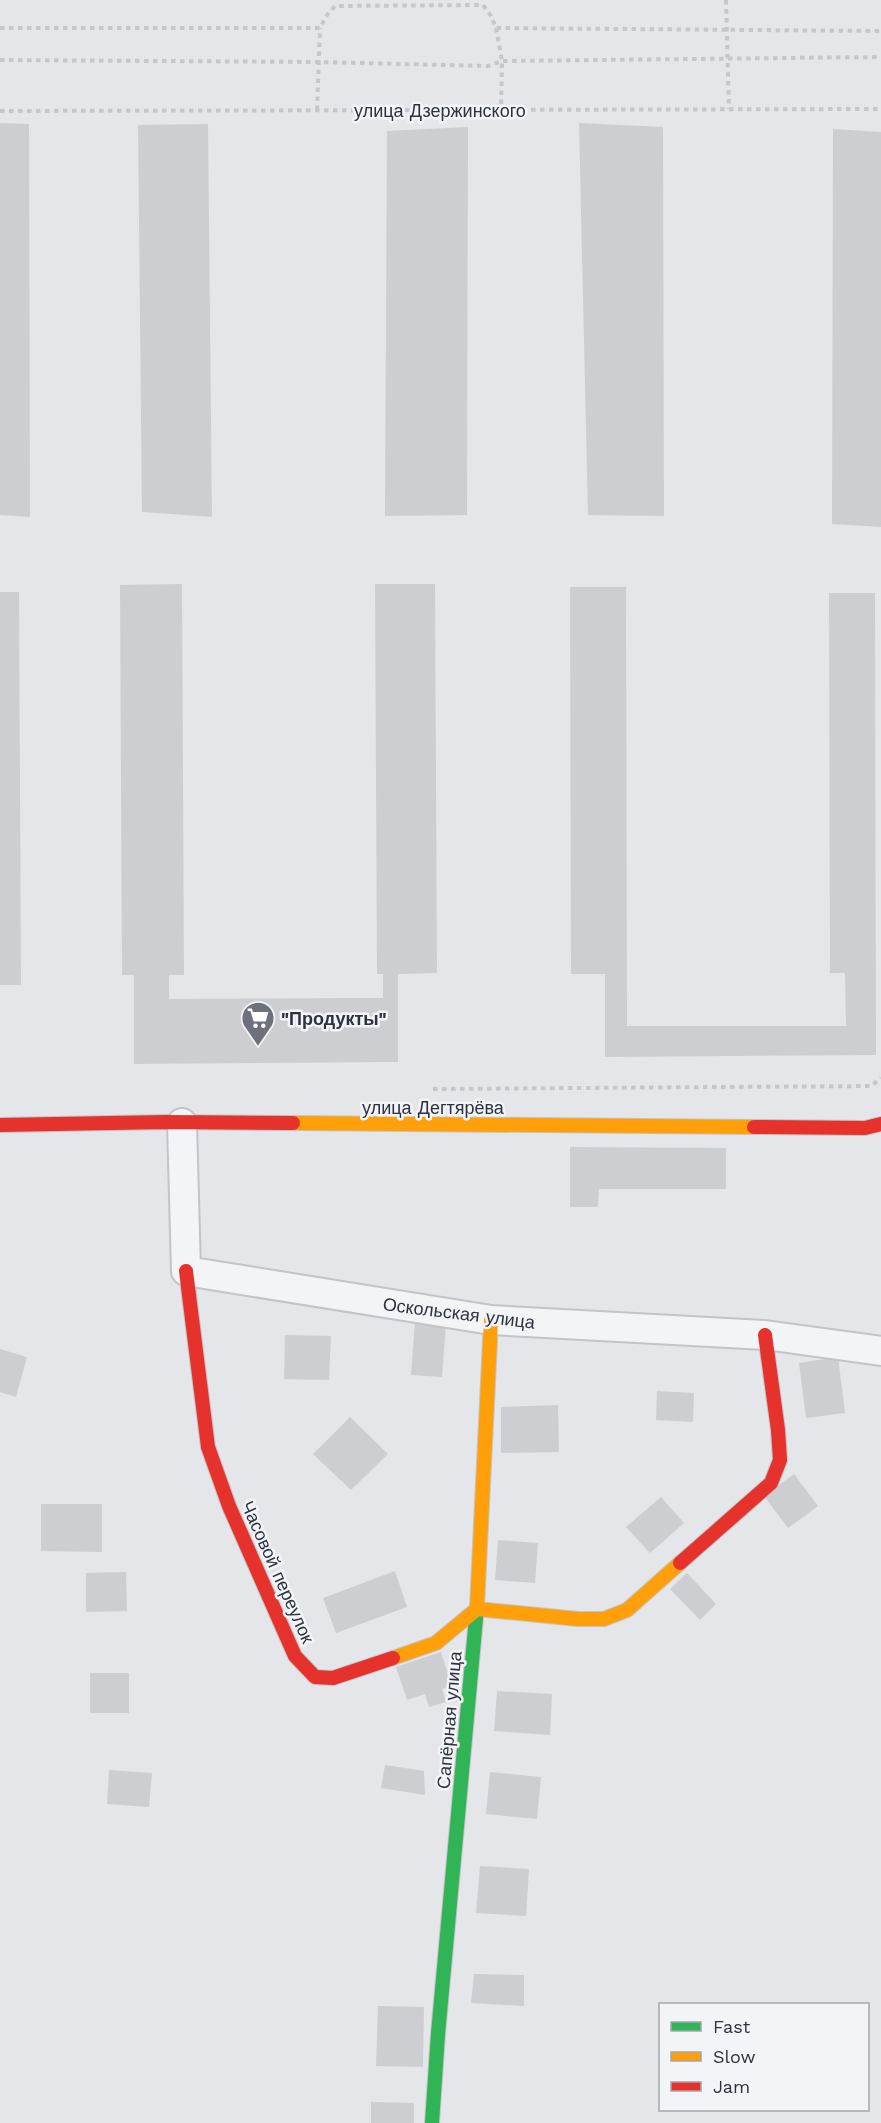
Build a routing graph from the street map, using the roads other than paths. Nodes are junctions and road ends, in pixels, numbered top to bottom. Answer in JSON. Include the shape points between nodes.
{"nodes":[{"id":1,"x":182,"y":1123,"type":"junction"},
{"id":2,"x":881,"y":1124,"type":"edge"},
{"id":3,"x":0,"y":1125,"type":"edge"},
{"id":4,"x":186,"y":1270,"type":"junction"},
{"id":5,"x":491,"y":1320,"type":"junction"},
{"id":6,"x":765,"y":1335,"type":"junction"},
{"id":7,"x":881,"y":1350,"type":"edge"},
{"id":8,"x":477,"y":1609,"type":"junction"},
{"id":9,"x":432,"y":2123,"type":"edge"}],
"edges":[{"from":1,"to":2,"type":"street","name":"улица Дегтярёва","via":[[865,1128]]},
{"from":1,"to":3,"type":"street","name":"улица Дегтярёва"},
{"from":1,"to":4,"type":"street"},
{"from":4,"to":5,"type":"street","name":"Оскольская улица"},
{"from":4,"to":8,"type":"street","name":"Часовой переулок","via":[[208,1447],[229,1506],[295,1656],[315,1677],[333,1678],[436,1643]]},
{"from":5,"to":6,"type":"street","name":"Оскольская улица"},
{"from":5,"to":8,"type":"street","name":"Сапёрная улица"},
{"from":6,"to":7,"type":"street","name":"Оскольская улица"},
{"from":6,"to":8,"type":"street","via":[[780,1460],[771,1483],[627,1610],[604,1619],[578,1619]]},
{"from":8,"to":9,"type":"street","name":"Сапёрная улица"}]}
